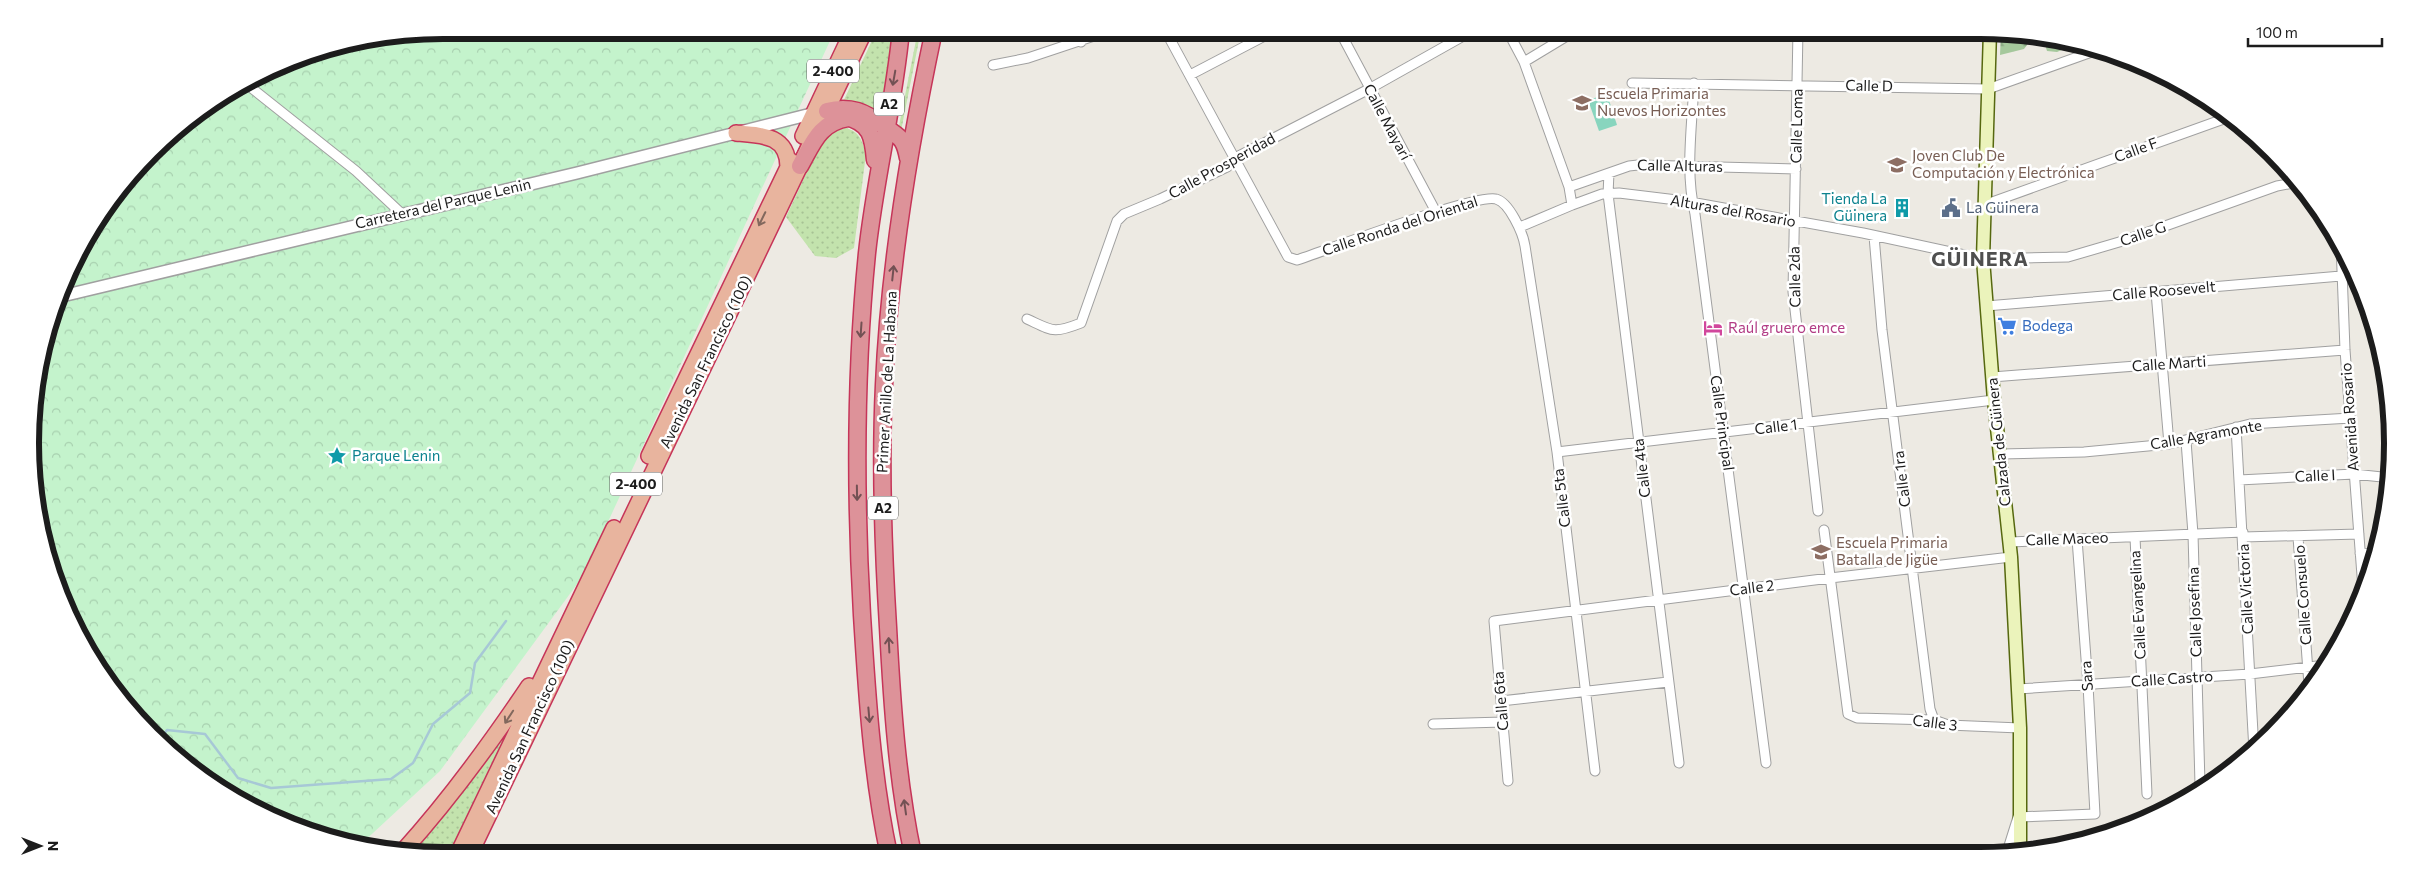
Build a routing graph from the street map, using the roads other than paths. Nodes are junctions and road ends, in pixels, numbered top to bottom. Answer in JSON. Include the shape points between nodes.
{"nodes":[{"id":1,"x":848,"y":39,"type":"edge"},
{"id":2,"x":860,"y":39,"type":"edge"},
{"id":3,"x":900,"y":39,"type":"edge"},
{"id":4,"x":932,"y":39,"type":"edge"},
{"id":5,"x":1078,"y":39,"type":"edge"},
{"id":6,"x":1088,"y":39,"type":"edge"},
{"id":7,"x":1169,"y":39,"type":"edge"},
{"id":8,"x":1259,"y":39,"type":"edge"},
{"id":9,"x":1344,"y":39,"type":"edge"},
{"id":10,"x":1458,"y":39,"type":"edge"},
{"id":11,"x":1512,"y":39,"type":"edge"},
{"id":12,"x":1562,"y":39,"type":"edge"},
{"id":13,"x":1798,"y":39,"type":"edge"},
{"id":14,"x":1990,"y":39,"type":"edge"},
{"id":15,"x":1080,"y":42,"type":"junction"},
{"id":16,"x":2087,"y":54,"type":"edge"},
{"id":17,"x":1524,"y":62,"type":"junction"},
{"id":18,"x":993,"y":65,"type":"dead end"},
{"id":19,"x":1190,"y":75,"type":"junction"},
{"id":20,"x":1632,"y":83,"type":"dead end"},
{"id":21,"x":1694,"y":83,"type":"junction"},
{"id":22,"x":1798,"y":85,"type":"junction"},
{"id":23,"x":251,"y":87,"type":"edge"},
{"id":24,"x":1369,"y":89,"type":"junction"},
{"id":25,"x":1988,"y":89,"type":"junction"},
{"id":26,"x":820,"y":112,"type":"junction"},
{"id":27,"x":848,"y":118,"type":"junction"},
{"id":28,"x":2222,"y":119,"type":"edge"},
{"id":29,"x":885,"y":127,"type":"junction"},
{"id":30,"x":736,"y":132,"type":"junction"},
{"id":31,"x":1235,"y":158,"type":"junction"},
{"id":32,"x":909,"y":161,"type":"junction"},
{"id":33,"x":1690,"y":165,"type":"junction"},
{"id":34,"x":794,"y":166,"type":"junction"},
{"id":35,"x":1796,"y":169,"type":"junction"},
{"id":36,"x":1609,"y":173,"type":"junction"},
{"id":37,"x":877,"y":177,"type":"junction"},
{"id":38,"x":2290,"y":184,"type":"edge"},
{"id":39,"x":1569,"y":187,"type":"junction"},
{"id":40,"x":1608,"y":194,"type":"junction"},
{"id":41,"x":1693,"y":203,"type":"junction"},
{"id":42,"x":1572,"y":205,"type":"junction"},
{"id":43,"x":1984,"y":205,"type":"junction"},
{"id":44,"x":1436,"y":212,"type":"junction"},
{"id":45,"x":402,"y":214,"type":"junction"},
{"id":46,"x":1796,"y":222,"type":"junction"},
{"id":47,"x":1520,"y":227,"type":"junction"},
{"id":48,"x":1874,"y":236,"type":"junction"},
{"id":49,"x":1983,"y":259,"type":"junction"},
{"id":50,"x":2341,"y":260,"type":"edge"},
{"id":51,"x":2341,"y":276,"type":"junction"},
{"id":52,"x":2156,"y":292,"type":"junction"},
{"id":53,"x":68,"y":294,"type":"edge"},
{"id":54,"x":1986,"y":306,"type":"junction"},
{"id":55,"x":1027,"y":319,"type":"dead end"},
{"id":56,"x":2345,"y":350,"type":"junction"},
{"id":57,"x":2162,"y":364,"type":"junction"},
{"id":58,"x":1992,"y":377,"type":"junction"},
{"id":59,"x":1994,"y":400,"type":"junction"},
{"id":60,"x":1894,"y":413,"type":"junction"},
{"id":61,"x":2351,"y":418,"type":"junction"},
{"id":62,"x":1808,"y":423,"type":"junction"},
{"id":63,"x":2236,"y":427,"type":"junction"},
{"id":64,"x":1722,"y":433,"type":"junction"},
{"id":65,"x":2186,"y":440,"type":"junction"},
{"id":66,"x":1639,"y":443,"type":"junction"},
{"id":67,"x":2169,"y":444,"type":"junction"},
{"id":68,"x":1557,"y":452,"type":"junction"},
{"id":69,"x":2001,"y":454,"type":"junction"},
{"id":70,"x":2354,"y":474,"type":"junction"},
{"id":71,"x":2382,"y":477,"type":"edge"},
{"id":72,"x":2240,"y":480,"type":"junction"},
{"id":73,"x":1818,"y":510,"type":"dead end"},
{"id":74,"x":1824,"y":530,"type":"dead end"},
{"id":75,"x":2193,"y":534,"type":"junction"},
{"id":76,"x":2243,"y":534,"type":"junction"},
{"id":77,"x":2359,"y":534,"type":"junction"},
{"id":78,"x":2298,"y":536,"type":"junction"},
{"id":79,"x":2135,"y":537,"type":"junction"},
{"id":80,"x":2077,"y":539,"type":"junction"},
{"id":81,"x":2010,"y":542,"type":"junction"},
{"id":82,"x":2360,"y":553,"type":"junction"},
{"id":83,"x":2368,"y":553,"type":"edge"},
{"id":84,"x":2011,"y":557,"type":"junction"},
{"id":85,"x":1912,"y":568,"type":"junction"},
{"id":86,"x":2362,"y":576,"type":"edge"},
{"id":87,"x":1830,"y":578,"type":"junction"},
{"id":88,"x":1745,"y":589,"type":"junction"},
{"id":89,"x":1658,"y":600,"type":"junction"},
{"id":90,"x":1575,"y":611,"type":"junction"},
{"id":91,"x":1494,"y":621,"type":"joint"},
{"id":92,"x":555,"y":647,"type":"junction"},
{"id":93,"x":2318,"y":665,"type":"edge"},
{"id":94,"x":2308,"y":666,"type":"junction"},
{"id":95,"x":2250,"y":674,"type":"junction"},
{"id":96,"x":2197,"y":677,"type":"junction"},
{"id":97,"x":2309,"y":678,"type":"edge"},
{"id":98,"x":2143,"y":680,"type":"junction"},
{"id":99,"x":1668,"y":682,"type":"junction"},
{"id":100,"x":2088,"y":685,"type":"junction"},
{"id":101,"x":2018,"y":689,"type":"junction"},
{"id":102,"x":1585,"y":693,"type":"junction"},
{"id":103,"x":1502,"y":701,"type":"junction"},
{"id":104,"x":1934,"y":720,"type":"junction"},
{"id":105,"x":1503,"y":722,"type":"junction"},
{"id":106,"x":1433,"y":724,"type":"dead end"},
{"id":107,"x":2020,"y":728,"type":"junction"},
{"id":108,"x":2253,"y":741,"type":"edge"},
{"id":109,"x":1679,"y":763,"type":"dead end"},
{"id":110,"x":1766,"y":763,"type":"dead end"},
{"id":111,"x":1595,"y":771,"type":"dead end"},
{"id":112,"x":1508,"y":781,"type":"dead end"},
{"id":113,"x":2200,"y":782,"type":"edge"},
{"id":114,"x":2147,"y":794,"type":"dead end"},
{"id":115,"x":2018,"y":817,"type":"junction"},
{"id":116,"x":408,"y":845,"type":"edge"},
{"id":117,"x":2020,"y":845,"type":"edge"},
{"id":118,"x":2009,"y":846,"type":"edge"},
{"id":119,"x":461,"y":847,"type":"edge"},
{"id":120,"x":473,"y":847,"type":"edge"},
{"id":121,"x":888,"y":847,"type":"edge"},
{"id":122,"x":912,"y":847,"type":"edge"}],
"edges":[{"from":1,"to":26,"type":"highway","name":"Avenida San Francisco (100)","number":"2-400"},
{"from":2,"to":26,"type":"highway","name":"Avenida San Francisco (100)","number":"2-400"},
{"from":3,"to":29,"type":"highway","number":"A2","one_way":true},
{"from":4,"to":32,"type":"highway","name":"Primer Anillo de La Habana","number":"A2"},
{"from":5,"to":15,"type":"street"},
{"from":6,"to":15,"type":"street"},
{"from":7,"to":19,"type":"street"},
{"from":8,"to":19,"type":"street"},
{"from":9,"to":24,"type":"street","name":"Calle Mayarí"},
{"from":10,"to":24,"type":"street","name":"Calle Prosperidad"},
{"from":11,"to":17,"type":"street"},
{"from":12,"to":17,"type":"street"},
{"from":13,"to":22,"type":"street","name":"Calle Loma"},
{"from":14,"to":25,"type":"main road","name":"Calzada de Güinera"},
{"from":15,"to":18,"type":"street"},
{"from":16,"to":25,"type":"street","name":"Calle D"},
{"from":17,"to":39,"type":"street"},
{"from":19,"to":31,"type":"street"},
{"from":20,"to":21,"type":"street","name":"Calle D"},
{"from":21,"to":22,"type":"street","name":"Calle D"},
{"from":21,"to":33,"type":"street","name":"Calle Principal"},
{"from":22,"to":25,"type":"street","name":"Calle D"},
{"from":22,"to":35,"type":"street","name":"Calle Loma"},
{"from":23,"to":45,"type":"street","via":[[356,171]]},
{"from":24,"to":31,"type":"street","name":"Calle Prosperidad"},
{"from":24,"to":44,"type":"street","name":"Calle Mayarí"},
{"from":25,"to":43,"type":"main road","name":"Calzada de Güinera"},
{"from":26,"to":27,"type":"highway"},
{"from":26,"to":29,"type":"highway","via":[[855,109]]},
{"from":26,"to":30,"type":"street","name":"Carretera del Parque Lenin"},
{"from":26,"to":34,"type":"highway","name":"Avenida San Francisco (100)","number":"2-400"},
{"from":27,"to":34,"type":"highway","via":[[834,120],[820,131]]},
{"from":27,"to":37,"type":"highway","via":[[861,122],[869,132]]},
{"from":28,"to":43,"type":"street","name":"Calle F"},
{"from":29,"to":32,"type":"highway","via":[[901,136]]},
{"from":29,"to":37,"type":"highway","number":"A2"},
{"from":30,"to":34,"type":"highway","via":[[776,141]]},
{"from":30,"to":45,"type":"street","name":"Carretera del Parque Lenin"},
{"from":31,"to":44,"type":"street","name":"Calle Ronda del Oriental","via":[[1288,257],[1297,260]]},
{"from":31,"to":55,"type":"street","name":"Calle Prosperidad","via":[[1227,166],[1121,217],[1082,323],[1062,331]]},
{"from":122,"to":32,"type":"highway","name":"Primer Anillo de La Habana","number":"A2","one_way":true,"via":[[898,759],[890,661],[883,550],[882,446],[889,310]]},
{"from":33,"to":35,"type":"street","name":"Calle Alturas"},
{"from":33,"to":36,"type":"street","name":"Calle Alturas","via":[[1638,165]]},
{"from":33,"to":41,"type":"street","name":"Calle Principal"},
{"from":34,"to":92,"type":"highway","name":"Avenida San Francisco (100)","number":"2-400","one_way":true},
{"from":34,"to":120,"type":"highway","name":"Avenida San Francisco (100)","number":"2-400"},
{"from":35,"to":46,"type":"street","name":"Calle Loma"},
{"from":36,"to":39,"type":"street","name":"Calle Alturas"},
{"from":36,"to":40,"type":"street","name":"Calle 4ta"},
{"from":37,"to":121,"type":"highway","name":"Primer Anillo de La Habana","number":"A2","one_way":true,"via":[[860,329],[857,486],[865,662],[874,766]]},
{"from":38,"to":49,"type":"street","name":"Calle G","via":[[2068,257]]},
{"from":39,"to":42,"type":"street"},
{"from":40,"to":41,"type":"street","name":"Alturas del Rosario"},
{"from":40,"to":42,"type":"street","name":"Alturas del Rosario"},
{"from":40,"to":66,"type":"street","name":"Calle 4ta"},
{"from":41,"to":46,"type":"street","name":"Alturas del Rosario"},
{"from":41,"to":64,"type":"street","name":"Calle Principal"},
{"from":42,"to":47,"type":"street","name":"Alturas del Rosario"},
{"from":43,"to":49,"type":"main road","name":"Calzada de Güinera"},
{"from":44,"to":47,"type":"street","name":"Calle Ronda del Oriental","via":[[1493,198],[1503,203]]},
{"from":45,"to":53,"type":"street","name":"Carretera del Parque Lenin"},
{"from":46,"to":48,"type":"street","name":"Alturas del Rosario"},
{"from":46,"to":62,"type":"street","name":"Calle 2da","via":[[1793,292]]},
{"from":47,"to":68,"type":"street","name":"Calle 5ta"},
{"from":48,"to":49,"type":"street","name":"Alturas del Rosario"},
{"from":48,"to":60,"type":"street","name":"Calle 1ra","via":[[1882,330]]},
{"from":49,"to":54,"type":"main road","name":"Calzada de Güinera"},
{"from":50,"to":51,"type":"street","name":"Avenida Rosario"},
{"from":51,"to":52,"type":"street","name":"Calle Roosevelt"},
{"from":51,"to":56,"type":"street","name":"Avenida Rosario"},
{"from":52,"to":54,"type":"street","name":"Calle Roosevelt"},
{"from":52,"to":57,"type":"street"},
{"from":54,"to":58,"type":"main road","name":"Calzada de Güinera"},
{"from":56,"to":57,"type":"street","name":"Calle Marti"},
{"from":56,"to":61,"type":"street","name":"Avenida Rosario"},
{"from":57,"to":58,"type":"street","name":"Calle Marti"},
{"from":57,"to":67,"type":"street"},
{"from":58,"to":59,"type":"main road","name":"Calzada de Güinera"},
{"from":59,"to":60,"type":"street","name":"Calle 1"},
{"from":59,"to":69,"type":"main road","name":"Calzada de Güinera"},
{"from":60,"to":62,"type":"street","name":"Calle 1"},
{"from":60,"to":85,"type":"street","name":"Calle 1ra"},
{"from":61,"to":63,"type":"street","name":"Calle Agramonte"},
{"from":61,"to":70,"type":"street","name":"Avenida Rosario"},
{"from":62,"to":64,"type":"street","name":"Calle 1"},
{"from":62,"to":73,"type":"street","name":"Calle 2da"},
{"from":63,"to":65,"type":"street","name":"Calle Agramonte"},
{"from":63,"to":72,"type":"street","name":"Calle Victoria"},
{"from":64,"to":66,"type":"street","name":"Calle 1"},
{"from":64,"to":88,"type":"street","name":"Calle Principal"},
{"from":65,"to":67,"type":"street","name":"Calle Agramonte"},
{"from":65,"to":75,"type":"street","name":"Calle Josefina"},
{"from":66,"to":68,"type":"street","name":"Calle 1"},
{"from":66,"to":89,"type":"street","name":"Calle 4ta"},
{"from":67,"to":69,"type":"street","name":"Calle Agramonte","via":[[2084,452]]},
{"from":68,"to":90,"type":"street","name":"Calle 5ta"},
{"from":69,"to":81,"type":"main road","name":"Calzada de Güinera"},
{"from":70,"to":71,"type":"street","name":"Calle I"},
{"from":70,"to":72,"type":"street","name":"Calle I"},
{"from":70,"to":77,"type":"street","name":"Avenida Rosario"},
{"from":72,"to":76,"type":"street","name":"Calle Victoria"},
{"from":74,"to":87,"type":"street"},
{"from":75,"to":76,"type":"street","name":"Calle Maceo"},
{"from":75,"to":79,"type":"street","name":"Calle Maceo"},
{"from":75,"to":96,"type":"street","name":"Calle Josefina"},
{"from":76,"to":78,"type":"street","name":"Calle Maceo"},
{"from":76,"to":95,"type":"street","name":"Calle Victoria"},
{"from":77,"to":78,"type":"street","name":"Calle Maceo"},
{"from":77,"to":82,"type":"street","name":"Avenida Rosario"},
{"from":78,"to":94,"type":"street","name":"Calle Consuelo"},
{"from":79,"to":80,"type":"street","name":"Calle Maceo"},
{"from":79,"to":98,"type":"street","name":"Calle Evangelina"},
{"from":80,"to":81,"type":"street","name":"Calle Maceo"},
{"from":80,"to":100,"type":"street","name":"Sara"},
{"from":81,"to":84,"type":"main road","name":"Calzada de Güinera"},
{"from":82,"to":83,"type":"street"},
{"from":82,"to":86,"type":"street","name":"Avenida Rosario"},
{"from":84,"to":85,"type":"street","name":"Calle 2"},
{"from":84,"to":101,"type":"main road","name":"Calzada de Güinera"},
{"from":85,"to":87,"type":"street","name":"Calle 2"},
{"from":85,"to":104,"type":"street","name":"Calle 1ra"},
{"from":87,"to":88,"type":"street","name":"Calle 2"},
{"from":87,"to":104,"type":"street","name":"Calle 3","via":[[1846,706],[1850,716]]},
{"from":88,"to":89,"type":"street","name":"Calle 2"},
{"from":88,"to":110,"type":"street","name":"Calle Principal"},
{"from":89,"to":90,"type":"street","name":"Calle 2"},
{"from":89,"to":99,"type":"street","name":"Calle 4ta"},
{"from":90,"to":91,"type":"street","name":"Calle 2"},
{"from":90,"to":102,"type":"street","name":"Calle 5ta"},
{"from":91,"to":103,"type":"street","name":"Calle 6ta"},
{"from":92,"to":116,"type":"highway","one_way":true,"via":[[468,775]]},
{"from":92,"to":119,"type":"highway","name":"Avenida San Francisco (100)","number":"2-400"},
{"from":93,"to":94,"type":"street","name":"Calle Castro"},
{"from":94,"to":95,"type":"street","name":"Calle Castro"},
{"from":94,"to":97,"type":"street","name":"Calle Consuelo"},
{"from":95,"to":96,"type":"street","name":"Calle Castro"},
{"from":95,"to":108,"type":"street","name":"Calle Victoria"},
{"from":96,"to":98,"type":"street","name":"Calle Castro"},
{"from":96,"to":113,"type":"street","name":"Calle Josefina"},
{"from":98,"to":100,"type":"street","name":"Calle Castro"},
{"from":98,"to":114,"type":"street","name":"Calle Evangelina"},
{"from":99,"to":102,"type":"street"},
{"from":99,"to":109,"type":"street","name":"Calle 4ta"},
{"from":100,"to":101,"type":"street","name":"Calle Castro"},
{"from":100,"to":115,"type":"street","name":"Sara","via":[[2094,814]]},
{"from":101,"to":107,"type":"main road","name":"Calzada de Güinera"},
{"from":102,"to":103,"type":"street"},
{"from":102,"to":111,"type":"street","name":"Calle 5ta"},
{"from":103,"to":105,"type":"street","name":"Calle 6ta"},
{"from":104,"to":107,"type":"street","name":"Calle 3","via":[[1948,725]]},
{"from":105,"to":106,"type":"street"},
{"from":105,"to":112,"type":"street","name":"Calle 6ta"},
{"from":107,"to":115,"type":"main road","name":"Calzada de Güinera"},
{"from":115,"to":117,"type":"main road","name":"Calzada de Güinera"},
{"from":115,"to":118,"type":"street"}]}
